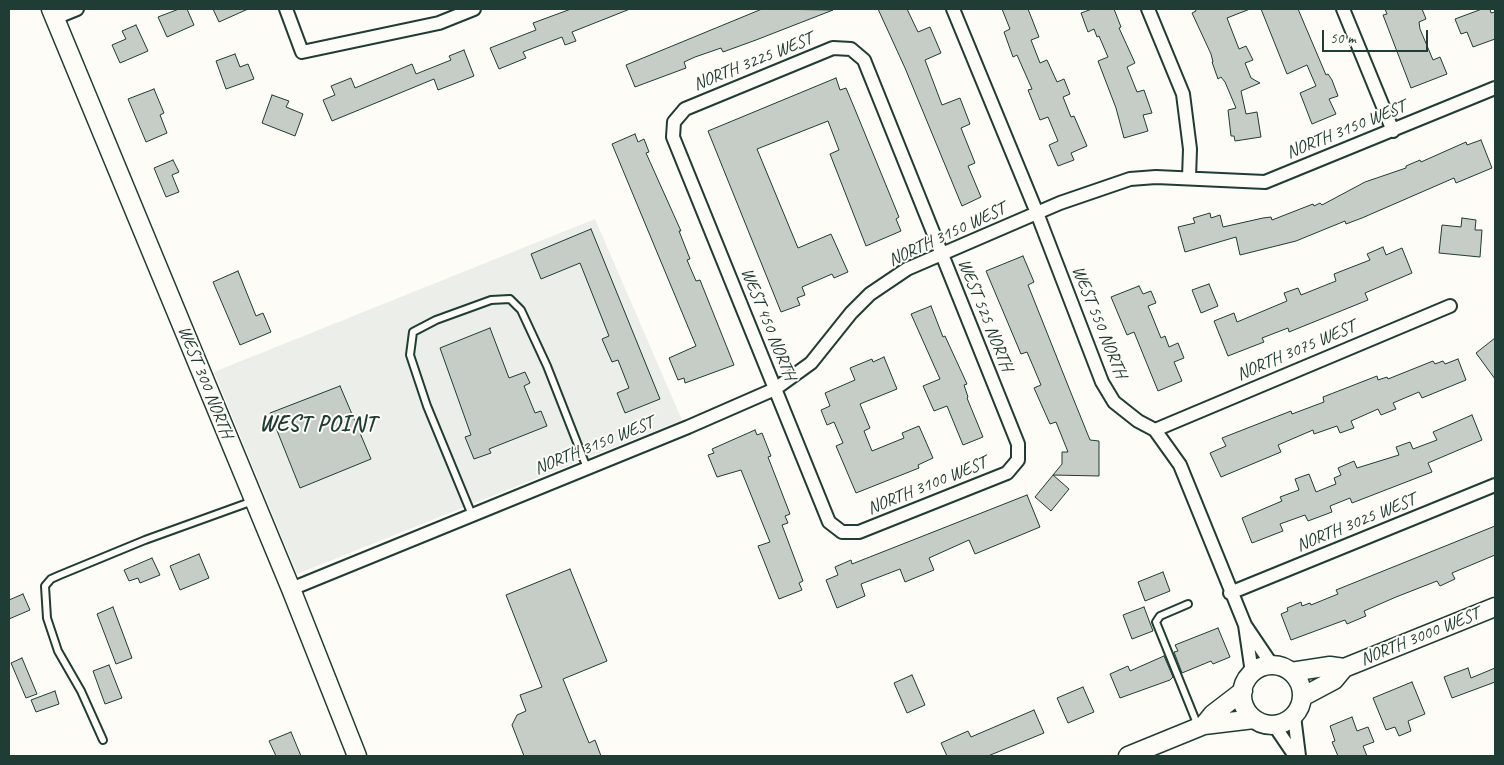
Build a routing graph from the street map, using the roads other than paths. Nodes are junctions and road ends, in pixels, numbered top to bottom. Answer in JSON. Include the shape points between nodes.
{"nodes":[{"id":1,"x":77,"y":9,"type":"edge"},
{"id":2,"x":286,"y":9,"type":"edge"},
{"id":3,"x":474,"y":9,"type":"edge"},
{"id":4,"x":953,"y":9,"type":"edge"},
{"id":5,"x":1148,"y":9,"type":"edge"},
{"id":6,"x":1343,"y":9,"type":"edge"},
{"id":7,"x":53,"y":13,"type":"edge"},
{"id":8,"x":851,"y":49,"type":"joint"},
{"id":9,"x":1495,"y":88,"type":"edge"},
{"id":10,"x":674,"y":122,"type":"joint"},
{"id":11,"x":1393,"y":131,"type":"junction"},
{"id":12,"x":1189,"y":178,"type":"junction"},
{"id":13,"x":1037,"y":213,"type":"junction"},
{"id":14,"x":942,"y":255,"type":"junction"},
{"id":15,"x":1450,"y":306,"type":"dead end"},
{"id":16,"x":775,"y":389,"type":"junction"},
{"id":17,"x":1156,"y":430,"type":"junction"},
{"id":18,"x":1018,"y":460,"type":"joint"},
{"id":19,"x":587,"y":468,"type":"junction"},
{"id":20,"x":1495,"y":484,"type":"edge"},
{"id":21,"x":254,"y":500,"type":"junction"},
{"id":22,"x":472,"y":515,"type":"junction"},
{"id":23,"x":842,"y":532,"type":"joint"},
{"id":24,"x":291,"y":588,"type":"junction"},
{"id":25,"x":1230,"y":593,"type":"junction"},
{"id":26,"x":1188,"y":604,"type":"dead end"},
{"id":27,"x":1495,"y":607,"type":"edge"},
{"id":28,"x":1245,"y":625,"type":"junction"},
{"id":29,"x":1272,"y":665,"type":"junction"},
{"id":30,"x":1344,"y":668,"type":"junction"},
{"id":31,"x":1291,"y":672,"type":"junction"},
{"id":32,"x":1252,"y":673,"type":"junction"},
{"id":33,"x":1243,"y":691,"type":"junction"},
{"id":34,"x":1302,"y":697,"type":"junction"},
{"id":35,"x":1294,"y":716,"type":"junction"},
{"id":36,"x":1254,"y":719,"type":"junction"},
{"id":37,"x":1274,"y":725,"type":"junction"},
{"id":38,"x":1202,"y":726,"type":"junction"},
{"id":39,"x":103,"y":740,"type":"dead end"},
{"id":40,"x":358,"y":756,"type":"edge"},
{"id":41,"x":1128,"y":756,"type":"edge"},
{"id":42,"x":1297,"y":756,"type":"edge"}],
"edges":[{"from":1,"to":7,"type":"street"},
{"from":2,"to":3,"type":"street","via":[[302,52],[439,22]]},
{"from":4,"to":13,"type":"street","name":"WEST 550 NORTH"},
{"from":5,"to":12,"type":"street","via":[[1183,94],[1190,149]]},
{"from":6,"to":11,"type":"street"},
{"from":7,"to":21,"type":"main road","name":"WEST 300 NORTH"},
{"from":8,"to":10,"type":"street","name":"NORTH 3225 WEST","via":[[833,48],[684,109]]},
{"from":8,"to":14,"type":"street","name":"WEST 525 NORTH","via":[[864,60]]},
{"from":9,"to":11,"type":"street","name":"NORTH 3150 WEST"},
{"from":10,"to":16,"type":"street","name":"WEST 450 NORTH","via":[[673,137]]},
{"from":11,"to":12,"type":"street","name":"NORTH 3150 WEST","via":[[1265,182]]},
{"from":12,"to":13,"type":"street","name":"NORTH 3150 WEST","via":[[1130,178]]},
{"from":13,"to":14,"type":"street","name":"NORTH 3150 WEST"},
{"from":13,"to":17,"type":"street","name":"WEST 550 NORTH","via":[[1102,382],[1114,402]]},
{"from":14,"to":16,"type":"street","name":"NORTH 3150 WEST","via":[[907,269],[870,294],[811,363]]},
{"from":14,"to":18,"type":"street","name":"WEST 525 NORTH","via":[[1018,444]]},
{"from":15,"to":17,"type":"street","name":"NORTH 3075 WEST"},
{"from":16,"to":19,"type":"street","name":"NORTH 3150 WEST"},
{"from":16,"to":23,"type":"street","name":"WEST 450 NORTH","via":[[829,522]]},
{"from":17,"to":25,"type":"street","name":"WEST 550 NORTH","via":[[1180,465]]},
{"from":18,"to":23,"type":"street","name":"NORTH 3100 WEST","via":[[1007,473],[859,532]]},
{"from":19,"to":22,"type":"street","name":"NORTH 3150 WEST"},
{"from":19,"to":22,"type":"lane","via":[[547,366],[521,310],[510,299],[491,300],[436,320],[413,332],[410,355],[427,406]]},
{"from":20,"to":25,"type":"street","name":"NORTH 3025 WEST"},
{"from":21,"to":24,"type":"main road","name":"WEST 300 NORTH"},
{"from":21,"to":39,"type":"lane","via":[[77,568],[51,579],[45,586],[47,618],[58,651]]},
{"from":22,"to":24,"type":"street","name":"NORTH 3150 WEST"},
{"from":24,"to":40,"type":"main road","name":"WEST 300 NORTH"},
{"from":25,"to":28,"type":"street","name":"WEST 550 NORTH"},
{"from":26,"to":38,"type":"lane","via":[[1160,616],[1156,622]]},
{"from":27,"to":30,"type":"main road","name":"NORTH 3000 WEST"},
{"from":28,"to":29,"type":"street","name":"WEST 550 NORTH"},
{"from":28,"to":32,"type":"street","name":"WEST 550 NORTH"},
{"from":29,"to":31,"type":"main road"},
{"from":29,"to":32,"type":"main road"},
{"from":30,"to":31,"type":"main road","name":"NORTH 3000 WEST","via":[[1330,666]]},
{"from":30,"to":34,"type":"main road","name":"NORTH 3000 WEST","via":[[1334,680]]},
{"from":31,"to":34,"type":"main road","via":[[1301,687]]},
{"from":32,"to":33,"type":"main road"},
{"from":33,"to":36,"type":"main road","via":[[1244,705]]},
{"from":33,"to":38,"type":"main road"},
{"from":34,"to":35,"type":"main road"},
{"from":35,"to":37,"type":"main road"},
{"from":35,"to":42,"type":"street"},
{"from":36,"to":37,"type":"main road"},
{"from":36,"to":38,"type":"main road"},
{"from":37,"to":42,"type":"street"},
{"from":38,"to":41,"type":"main road"}]}
